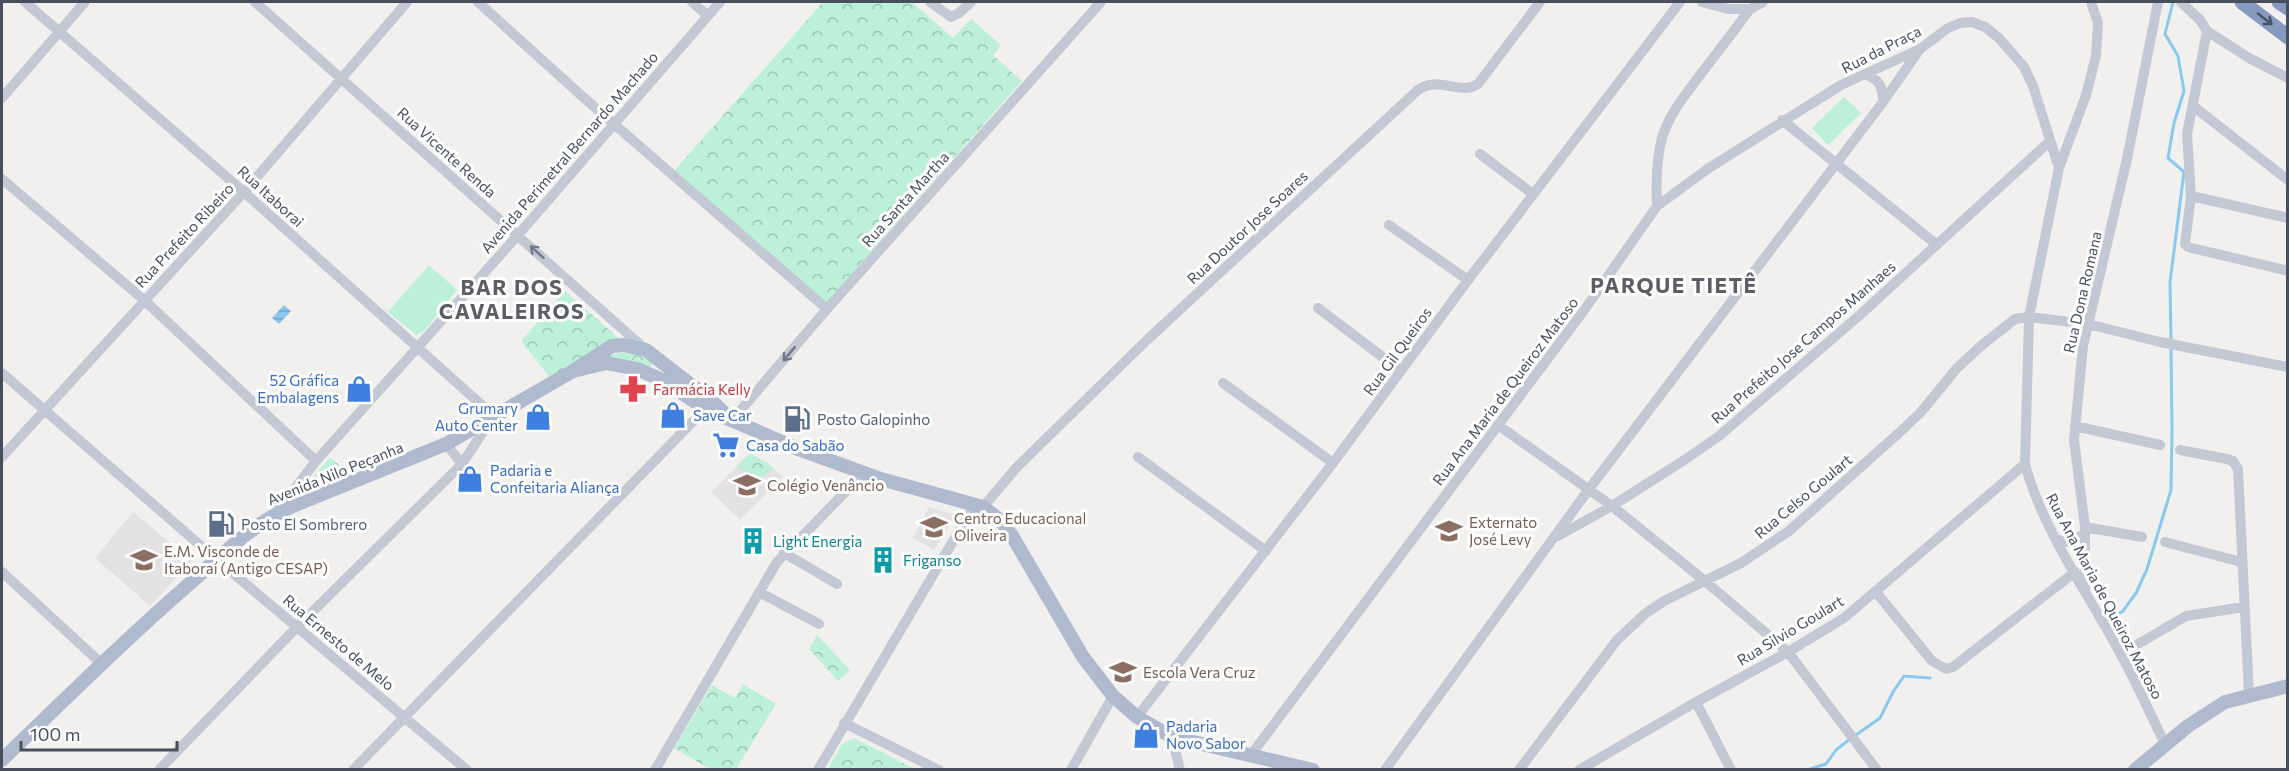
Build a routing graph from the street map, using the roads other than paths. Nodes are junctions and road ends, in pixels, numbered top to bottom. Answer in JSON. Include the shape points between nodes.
{"nodes":[{"id":1,"x":25,"y":2,"type":"edge"},
{"id":2,"x":85,"y":2,"type":"edge"},
{"id":3,"x":255,"y":2,"type":"edge"},
{"id":4,"x":407,"y":2,"type":"edge"},
{"id":5,"x":478,"y":2,"type":"edge"},
{"id":6,"x":692,"y":2,"type":"edge"},
{"id":7,"x":720,"y":2,"type":"edge"},
{"id":8,"x":930,"y":2,"type":"edge"},
{"id":9,"x":971,"y":2,"type":"edge"},
{"id":10,"x":1101,"y":2,"type":"edge"},
{"id":11,"x":1540,"y":2,"type":"edge"},
{"id":12,"x":1680,"y":2,"type":"edge"},
{"id":13,"x":1702,"y":2,"type":"edge"},
{"id":14,"x":1763,"y":2,"type":"edge"},
{"id":15,"x":2091,"y":2,"type":"edge"},
{"id":16,"x":2158,"y":2,"type":"edge"},
{"id":17,"x":2242,"y":2,"type":"edge"},
{"id":18,"x":2279,"y":2,"type":"edge"},
{"id":19,"x":2183,"y":4,"type":"edge"},
{"id":20,"x":2288,"y":8,"type":"edge"},
{"id":21,"x":1750,"y":9,"type":"junction"},
{"id":22,"x":708,"y":16,"type":"junction"},
{"id":23,"x":59,"y":31,"type":"junction"},
{"id":24,"x":2208,"y":31,"type":"junction"},
{"id":25,"x":2288,"y":37,"type":"edge"},
{"id":26,"x":1920,"y":49,"type":"junction"},
{"id":27,"x":1865,"y":74,"type":"junction"},
{"id":28,"x":342,"y":78,"type":"junction"},
{"id":29,"x":2288,"y":78,"type":"edge"},
{"id":30,"x":2,"y":98,"type":"edge"},
{"id":31,"x":1883,"y":102,"type":"junction"},
{"id":32,"x":2193,"y":106,"type":"junction"},
{"id":33,"x":1782,"y":120,"type":"junction"},
{"id":34,"x":615,"y":124,"type":"junction"},
{"id":35,"x":2050,"y":141,"type":"junction"},
{"id":36,"x":1480,"y":154,"type":"dead end"},
{"id":37,"x":1836,"y":163,"type":"junction"},
{"id":38,"x":2059,"y":168,"type":"junction"},
{"id":39,"x":2,"y":179,"type":"edge"},
{"id":40,"x":2288,"y":180,"type":"edge"},
{"id":41,"x":244,"y":192,"type":"junction"},
{"id":42,"x":1533,"y":194,"type":"junction"},
{"id":43,"x":2191,"y":196,"type":"junction"},
{"id":44,"x":1658,"y":206,"type":"junction"},
{"id":45,"x":2288,"y":218,"type":"edge"},
{"id":46,"x":1389,"y":225,"type":"dead end"},
{"id":47,"x":518,"y":235,"type":"junction"},
{"id":48,"x":1936,"y":244,"type":"junction"},
{"id":49,"x":2288,"y":271,"type":"edge"},
{"id":50,"x":1467,"y":280,"type":"junction"},
{"id":51,"x":144,"y":300,"type":"junction"},
{"id":52,"x":1318,"y":308,"type":"dead end"},
{"id":53,"x":827,"y":309,"type":"junction"},
{"id":54,"x":2029,"y":317,"type":"junction"},
{"id":55,"x":2088,"y":324,"type":"junction"},
{"id":56,"x":418,"y":348,"type":"junction"},
{"id":57,"x":646,"y":350,"type":"junction"},
{"id":58,"x":670,"y":367,"type":"junction"},
{"id":59,"x":2288,"y":367,"type":"edge"},
{"id":60,"x":573,"y":371,"type":"junction"},
{"id":61,"x":1401,"y":371,"type":"junction"},
{"id":62,"x":2,"y":373,"type":"edge"},
{"id":63,"x":662,"y":380,"type":"junction"},
{"id":64,"x":1223,"y":383,"type":"dead end"},
{"id":65,"x":709,"y":405,"type":"junction"},
{"id":66,"x":44,"y":410,"type":"junction"},
{"id":67,"x":493,"y":418,"type":"junction"},
{"id":68,"x":730,"y":418,"type":"junction"},
{"id":69,"x":1498,"y":425,"type":"junction"},
{"id":70,"x":2075,"y":426,"type":"junction"},
{"id":71,"x":446,"y":444,"type":"junction"},
{"id":72,"x":2160,"y":445,"type":"dead end"},
{"id":73,"x":2180,"y":450,"type":"dead end"},
{"id":74,"x":2,"y":457,"type":"edge"},
{"id":75,"x":1138,"y":457,"type":"dead end"},
{"id":76,"x":316,"y":461,"type":"junction"},
{"id":77,"x":1333,"y":463,"type":"junction"},
{"id":78,"x":462,"y":464,"type":"junction"},
{"id":79,"x":2025,"y":464,"type":"junction"},
{"id":80,"x":864,"y":473,"type":"junction"},
{"id":81,"x":1589,"y":489,"type":"junction"},
{"id":82,"x":979,"y":505,"type":"junction"},
{"id":83,"x":1612,"y":506,"type":"junction"},
{"id":84,"x":276,"y":513,"type":"junction"},
{"id":85,"x":2085,"y":530,"type":"junction"},
{"id":86,"x":2142,"y":537,"type":"dead end"},
{"id":87,"x":1555,"y":538,"type":"junction"},
{"id":88,"x":2056,"y":538,"type":"junction"},
{"id":89,"x":2165,"y":542,"type":"dead end"},
{"id":90,"x":1266,"y":551,"type":"junction"},
{"id":91,"x":784,"y":553,"type":"junction"},
{"id":92,"x":216,"y":559,"type":"junction"},
{"id":93,"x":2241,"y":562,"type":"junction"},
{"id":94,"x":2,"y":572,"type":"edge"},
{"id":95,"x":2075,"y":572,"type":"junction"},
{"id":96,"x":1705,"y":581,"type":"junction"},
{"id":97,"x":837,"y":584,"type":"dead end"},
{"id":98,"x":759,"y":592,"type":"junction"},
{"id":99,"x":1876,"y":592,"type":"junction"},
{"id":100,"x":2085,"y":592,"type":"junction"},
{"id":101,"x":2244,"y":607,"type":"junction"},
{"id":102,"x":819,"y":624,"type":"dead end"},
{"id":103,"x":297,"y":627,"type":"junction"},
{"id":104,"x":1788,"y":652,"type":"junction"},
{"id":105,"x":2121,"y":654,"type":"junction"},
{"id":106,"x":102,"y":664,"type":"junction"},
{"id":107,"x":2288,"y":686,"type":"edge"},
{"id":108,"x":2249,"y":695,"type":"junction"},
{"id":109,"x":1113,"y":696,"type":"junction"},
{"id":110,"x":1696,"y":702,"type":"junction"},
{"id":111,"x":406,"y":716,"type":"junction"},
{"id":112,"x":1137,"y":717,"type":"junction"},
{"id":113,"x":844,"y":723,"type":"junction"},
{"id":114,"x":1172,"y":737,"type":"junction"},
{"id":115,"x":2165,"y":744,"type":"junction"},
{"id":116,"x":1251,"y":755,"type":"junction"},
{"id":117,"x":1597,"y":759,"type":"junction"},
{"id":118,"x":2,"y":760,"type":"edge"},
{"id":119,"x":1731,"y":769,"type":"edge"},
{"id":120,"x":159,"y":770,"type":"edge"},
{"id":121,"x":353,"y":770,"type":"edge"},
{"id":122,"x":467,"y":770,"type":"edge"},
{"id":123,"x":655,"y":770,"type":"edge"},
{"id":124,"x":818,"y":770,"type":"edge"},
{"id":125,"x":939,"y":770,"type":"edge"},
{"id":126,"x":1071,"y":770,"type":"edge"},
{"id":127,"x":1180,"y":770,"type":"edge"},
{"id":128,"x":1313,"y":770,"type":"edge"},
{"id":129,"x":1385,"y":770,"type":"edge"},
{"id":130,"x":1519,"y":770,"type":"edge"},
{"id":131,"x":1579,"y":770,"type":"edge"},
{"id":132,"x":1603,"y":770,"type":"edge"},
{"id":133,"x":1877,"y":770,"type":"edge"},
{"id":134,"x":2136,"y":770,"type":"edge"}],
"edges":[{"from":1,"to":23,"type":"street","name":"Rua Itaborai"},
{"from":2,"to":23,"type":"street"},
{"from":3,"to":28,"type":"street","name":"Rua Vicente Renda"},
{"from":4,"to":28,"type":"street","name":"Rua Prefeito Ribeiro"},
{"from":5,"to":34,"type":"street"},
{"from":6,"to":22,"type":"street"},
{"from":7,"to":22,"type":"street","name":"Avenida Perimetral Bernardo Machado"},
{"from":8,"to":9,"type":"street","via":[[947,16],[955,16]]},
{"from":10,"to":53,"type":"street","name":"Rua Santa Martha"},
{"from":11,"to":82,"type":"street","name":"Rua Doutor Jose Soares","via":[[1478,84],[1468,87],[1433,83],[1418,90],[1148,339]]},
{"from":12,"to":42,"type":"street","name":"Rua Gil Queiros"},
{"from":13,"to":21,"type":"street","via":[[1728,9]]},
{"from":14,"to":21,"type":"street"},
{"from":15,"to":38,"type":"street","name":"Rua Ana Maria de Queiroz Matoso","via":[[2098,23],[2096,56]]},
{"from":16,"to":55,"type":"street","name":"Rua Dona Romana","via":[[2127,159]]},
{"from":17,"to":25,"type":"highway","one_way":true},
{"from":18,"to":20,"type":"highway"},
{"from":19,"to":24,"type":"street"},
{"from":21,"to":44,"type":"street","via":[[1669,121],[1659,152]]},
{"from":22,"to":34,"type":"street","name":"Avenida Perimetral Bernardo Machado"},
{"from":23,"to":30,"type":"street"},
{"from":23,"to":41,"type":"street","name":"Rua Itaborai"},
{"from":24,"to":29,"type":"street"},
{"from":24,"to":32,"type":"street"},
{"from":26,"to":27,"type":"street","name":"Rua da Praça"},
{"from":26,"to":31,"type":"street"},
{"from":26,"to":35,"type":"street","name":"Rua da Praça","via":[[1960,23],[1985,27],[2012,51],[2024,68]]},
{"from":27,"to":31,"type":"street","via":[[1881,86]]},
{"from":27,"to":33,"type":"street","name":"Rua da Praça"},
{"from":28,"to":41,"type":"street","name":"Rua Prefeito Ribeiro"},
{"from":28,"to":47,"type":"street","name":"Rua Vicente Renda"},
{"from":31,"to":37,"type":"street"},
{"from":32,"to":40,"type":"street"},
{"from":32,"to":43,"type":"street","via":[[2187,134]]},
{"from":33,"to":37,"type":"street"},
{"from":33,"to":44,"type":"street","name":"Rua da Praça"},
{"from":34,"to":47,"type":"street","name":"Avenida Perimetral Bernardo Machado"},
{"from":34,"to":53,"type":"street"},
{"from":35,"to":38,"type":"street","name":"Rua da Praça"},
{"from":35,"to":48,"type":"street","name":"Rua Prefeito Jose Campos Manhaes"},
{"from":36,"to":42,"type":"street"},
{"from":37,"to":48,"type":"street"},
{"from":37,"to":81,"type":"street"},
{"from":38,"to":54,"type":"street","name":"Rua Ana Maria de Queiroz Matoso"},
{"from":39,"to":51,"type":"street"},
{"from":41,"to":51,"type":"street","name":"Rua Prefeito Ribeiro"},
{"from":41,"to":56,"type":"street","name":"Rua Itaborai"},
{"from":42,"to":50,"type":"street","name":"Rua Gil Queiros"},
{"from":43,"to":45,"type":"street"},
{"from":43,"to":49,"type":"street","via":[[2186,246]]},
{"from":44,"to":69,"type":"street","name":"Rua Ana Maria de Queiroz Matoso"},
{"from":46,"to":50,"type":"street"},
{"from":47,"to":56,"type":"street","name":"Avenida Perimetral Bernardo Machado"},
{"from":57,"to":47,"type":"street","name":"Rua Vicente Renda","one_way":true},
{"from":48,"to":83,"type":"street","name":"Rua Prefeito Jose Campos Manhaes","via":[[1736,422]]},
{"from":50,"to":61,"type":"street","name":"Rua Gil Queiros"},
{"from":51,"to":66,"type":"street","name":"Rua Prefeito Ribeiro"},
{"from":51,"to":76,"type":"street"},
{"from":52,"to":61,"type":"street"},
{"from":53,"to":68,"type":"street","name":"Rua Santa Martha","one_way":true},
{"from":54,"to":55,"type":"street"},
{"from":54,"to":79,"type":"street","name":"Rua Ana Maria de Queiroz Matoso"},
{"from":54,"to":96,"type":"street","name":"Rua Celso Goulart","via":[[2015,319],[1982,345],[1957,368],[1921,412],[1789,531]]},
{"from":55,"to":59,"type":"street"},
{"from":55,"to":70,"type":"street","name":"Rua Dona Romana"},
{"from":56,"to":67,"type":"street","name":"Rua Itaborai"},
{"from":56,"to":76,"type":"street","name":"Avenida Perimetral Bernardo Machado"},
{"from":57,"to":58,"type":"main road","name":"Avenida Nilo Peçanha"},
{"from":57,"to":60,"type":"main road","name":"Avenida Nilo Peçanha","via":[[612,346]]},
{"from":58,"to":63,"type":"main road"},
{"from":58,"to":65,"type":"main road","name":"Avenida Nilo Peçanha"},
{"from":60,"to":63,"type":"main road","name":"Avenida Nilo Peçanha","via":[[614,363]]},
{"from":60,"to":67,"type":"main road","name":"Avenida Nilo Peçanha"},
{"from":61,"to":77,"type":"street","name":"Rua Gil Queiros"},
{"from":62,"to":66,"type":"street","name":"Rua Ernesto de Melo"},
{"from":63,"to":65,"type":"main road","name":"Avenida Nilo Peçanha"},
{"from":64,"to":77,"type":"street"},
{"from":65,"to":68,"type":"main road","name":"Avenida Nilo Peçanha"},
{"from":65,"to":111,"type":"street"},
{"from":66,"to":74,"type":"street","name":"Rua Prefeito Ribeiro"},
{"from":66,"to":92,"type":"street","name":"Rua Ernesto de Melo"},
{"from":67,"to":71,"type":"main road","name":"Avenida Nilo Peçanha"},
{"from":67,"to":78,"type":"street"},
{"from":68,"to":80,"type":"main road","name":"Avenida Nilo Peçanha"},
{"from":69,"to":81,"type":"street"},
{"from":69,"to":116,"type":"street","name":"Rua Ana Maria de Queiroz Matoso"},
{"from":70,"to":72,"type":"street"},
{"from":70,"to":85,"type":"street","name":"Rua Dona Romana"},
{"from":71,"to":78,"type":"street"},
{"from":71,"to":84,"type":"main road","name":"Avenida Nilo Peçanha"},
{"from":73,"to":93,"type":"street","via":[[2227,459],[2236,465]]},
{"from":75,"to":90,"type":"street"},
{"from":76,"to":84,"type":"street","name":"Avenida Perimetral Bernardo Machado"},
{"from":77,"to":90,"type":"street","name":"Rua Gil Queiros"},
{"from":78,"to":103,"type":"street"},
{"from":79,"to":88,"type":"street","name":"Rua Ana Maria de Queiroz Matoso"},
{"from":79,"to":99,"type":"street","name":"Rua Silvio Goulart"},
{"from":80,"to":82,"type":"main road","name":"Avenida Nilo Peçanha"},
{"from":80,"to":91,"type":"street"},
{"from":81,"to":83,"type":"street"},
{"from":81,"to":87,"type":"street"},
{"from":82,"to":109,"type":"main road","via":[[1011,534],[1083,657]]},
{"from":82,"to":113,"type":"street"},
{"from":83,"to":87,"type":"street","name":"Rua Prefeito Jose Campos Manhaes"},
{"from":83,"to":96,"type":"street"},
{"from":84,"to":92,"type":"main road","name":"Avenida Nilo Peçanha"},
{"from":85,"to":86,"type":"street"},
{"from":85,"to":88,"type":"street","via":[[2067,542]]},
{"from":85,"to":100,"type":"street","name":"Rua Dona Romana"},
{"from":87,"to":129,"type":"street"},
{"from":88,"to":95,"type":"street","name":"Rua Ana Maria de Queiroz Matoso"},
{"from":89,"to":93,"type":"street"},
{"from":90,"to":112,"type":"street","name":"Rua Gil Queiros"},
{"from":91,"to":97,"type":"street"},
{"from":91,"to":98,"type":"street"},
{"from":92,"to":103,"type":"street","name":"Rua Ernesto de Melo"},
{"from":92,"to":106,"type":"main road","name":"Avenida Nilo Peçanha"},
{"from":93,"to":101,"type":"street"},
{"from":94,"to":106,"type":"street"},
{"from":95,"to":99,"type":"street","via":[[1946,669],[1938,666]]},
{"from":95,"to":100,"type":"street","name":"Rua Ana Maria de Queiroz Matoso"},
{"from":96,"to":104,"type":"street"},
{"from":96,"to":130,"type":"street","name":"Rua Celso Goulart","via":[[1646,613],[1617,640]]},
{"from":98,"to":102,"type":"street"},
{"from":98,"to":123,"type":"street"},
{"from":99,"to":104,"type":"street","name":"Rua Silvio Goulart","via":[[1844,618]]},
{"from":100,"to":105,"type":"street","name":"Rua Ana Maria de Queiroz Matoso"},
{"from":101,"to":105,"type":"street","via":[[2186,616]]},
{"from":101,"to":108,"type":"street"},
{"from":103,"to":111,"type":"street","name":"Rua Ernesto de Melo"},
{"from":103,"to":120,"type":"street"},
{"from":104,"to":110,"type":"street","name":"Rua Silvio Goulart"},
{"from":104,"to":133,"type":"street"},
{"from":105,"to":115,"type":"street","name":"Rua Ana Maria de Queiroz Matoso"},
{"from":106,"to":118,"type":"main road","name":"Avenida Nilo Peçanha"},
{"from":107,"to":108,"type":"main road"},
{"from":108,"to":115,"type":"main road","via":[[2205,714]]},
{"from":109,"to":112,"type":"main road"},
{"from":109,"to":126,"type":"street"},
{"from":110,"to":117,"type":"street","name":"Rua Silvio Goulart"},
{"from":110,"to":119,"type":"street"},
{"from":111,"to":121,"type":"street"},
{"from":111,"to":122,"type":"street","name":"Rua Ernesto de Melo"},
{"from":112,"to":114,"type":"main road"},
{"from":113,"to":124,"type":"street"},
{"from":113,"to":125,"type":"street"},
{"from":114,"to":116,"type":"main road"},
{"from":114,"to":127,"type":"street"},
{"from":115,"to":134,"type":"main road"},
{"from":116,"to":128,"type":"main road"},
{"from":117,"to":131,"type":"street","name":"Rua Silvio Goulart"},
{"from":117,"to":132,"type":"street"}]}
